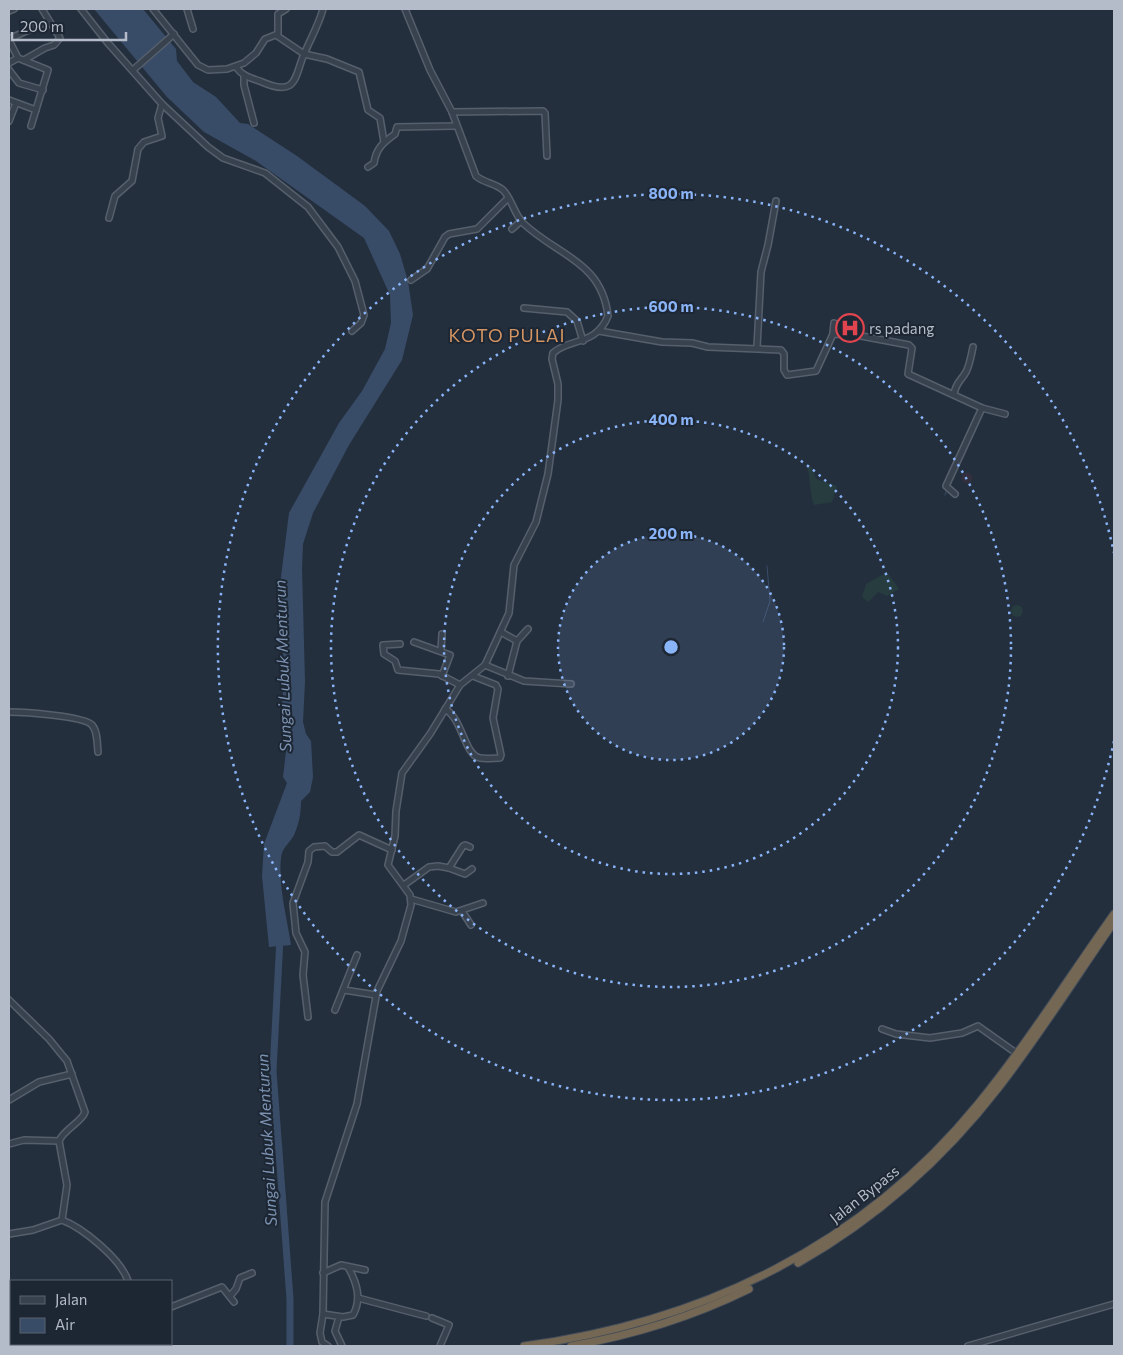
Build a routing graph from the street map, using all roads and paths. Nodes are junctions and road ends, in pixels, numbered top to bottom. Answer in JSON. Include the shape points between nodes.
{"nodes":[{"id":1,"x":14,"y":9,"type":"edge"},
{"id":2,"x":42,"y":9,"type":"edge"},
{"id":3,"x":81,"y":9,"type":"edge"},
{"id":4,"x":153,"y":9,"type":"edge"},
{"id":5,"x":187,"y":9,"type":"edge"},
{"id":6,"x":286,"y":9,"type":"edge"},
{"id":7,"x":323,"y":9,"type":"edge"},
{"id":8,"x":405,"y":9,"type":"edge"},
{"id":9,"x":9,"y":11,"type":"edge"},
{"id":10,"x":48,"y":21,"type":"junction"},
{"id":11,"x":193,"y":29,"type":"dead end"},
{"id":12,"x":173,"y":35,"type":"junction"},
{"id":13,"x":276,"y":35,"type":"junction"},
{"id":14,"x":9,"y":39,"type":"edge"},
{"id":15,"x":304,"y":54,"type":"junction"},
{"id":16,"x":18,"y":58,"type":"junction"},
{"id":17,"x":24,"y":60,"type":"junction"},
{"id":18,"x":9,"y":63,"type":"edge"},
{"id":19,"x":236,"y":67,"type":"junction"},
{"id":20,"x":134,"y":69,"type":"junction"},
{"id":21,"x":9,"y":70,"type":"edge"},
{"id":22,"x":244,"y":76,"type":"junction"},
{"id":23,"x":43,"y":90,"type":"junction"},
{"id":24,"x":9,"y":100,"type":"edge"},
{"id":25,"x":16,"y":103,"type":"junction"},
{"id":26,"x":162,"y":104,"type":"junction"},
{"id":27,"x":36,"y":110,"type":"junction"},
{"id":28,"x":452,"y":112,"type":"junction"},
{"id":29,"x":9,"y":121,"type":"edge"},
{"id":30,"x":254,"y":122,"type":"dead end"},
{"id":31,"x":32,"y":126,"type":"dead end"},
{"id":32,"x":455,"y":126,"type":"junction"},
{"id":33,"x":384,"y":142,"type":"junction"},
{"id":34,"x":547,"y":156,"type":"dead end"},
{"id":35,"x":368,"y":167,"type":"dead end"},
{"id":36,"x":508,"y":198,"type":"junction"},
{"id":37,"x":776,"y":201,"type":"dead end"},
{"id":38,"x":109,"y":218,"type":"dead end"},
{"id":39,"x":521,"y":221,"type":"junction"},
{"id":40,"x":512,"y":229,"type":"dead end"},
{"id":41,"x":410,"y":280,"type":"dead end"},
{"id":42,"x":524,"y":308,"type":"dead end"},
{"id":43,"x":834,"y":323,"type":"dead end"},
{"id":44,"x":598,"y":330,"type":"junction"},
{"id":45,"x":352,"y":331,"type":"dead end"},
{"id":46,"x":834,"y":334,"type":"junction"},
{"id":47,"x":583,"y":341,"type":"junction"},
{"id":48,"x":973,"y":347,"type":"dead end"},
{"id":49,"x":758,"y":348,"type":"junction"},
{"id":50,"x":954,"y":394,"type":"junction"},
{"id":51,"x":982,"y":408,"type":"junction"},
{"id":52,"x":1005,"y":414,"type":"dead end"},
{"id":53,"x":955,"y":494,"type":"dead end"},
{"id":54,"x":528,"y":629,"type":"dead end"},
{"id":55,"x":501,"y":632,"type":"junction"},
{"id":56,"x":442,"y":634,"type":"dead end"},
{"id":57,"x":518,"y":641,"type":"junction"},
{"id":58,"x":414,"y":642,"type":"dead end"},
{"id":59,"x":400,"y":644,"type":"dead end"},
{"id":60,"x":441,"y":650,"type":"junction"},
{"id":61,"x":485,"y":665,"type":"junction"},
{"id":62,"x":442,"y":676,"type":"junction"},
{"id":63,"x":473,"y":676,"type":"junction"},
{"id":64,"x":508,"y":676,"type":"junction"},
{"id":65,"x":571,"y":684,"type":"dead end"},
{"id":66,"x":460,"y":685,"type":"junction"},
{"id":67,"x":445,"y":709,"type":"junction"},
{"id":68,"x":9,"y":712,"type":"edge"},
{"id":69,"x":98,"y":752,"type":"dead end"},
{"id":70,"x":470,"y":847,"type":"dead end"},
{"id":71,"x":392,"y":850,"type":"junction"},
{"id":72,"x":449,"y":868,"type":"junction"},
{"id":73,"x":472,"y":869,"type":"dead end"},
{"id":74,"x":404,"y":885,"type":"junction"},
{"id":75,"x":411,"y":899,"type":"junction"},
{"id":76,"x":483,"y":903,"type":"dead end"},
{"id":77,"x":462,"y":911,"type":"junction"},
{"id":78,"x":1114,"y":914,"type":"edge"},
{"id":79,"x":1114,"y":922,"type":"edge"},
{"id":80,"x":471,"y":925,"type":"dead end"},
{"id":81,"x":357,"y":955,"type":"dead end"},
{"id":82,"x":344,"y":990,"type":"junction"},
{"id":83,"x":376,"y":995,"type":"junction"},
{"id":84,"x":9,"y":1000,"type":"edge"},
{"id":85,"x":335,"y":1010,"type":"dead end"},
{"id":86,"x":1047,"y":1015,"type":"junction"},
{"id":87,"x":308,"y":1017,"type":"dead end"},
{"id":88,"x":882,"y":1029,"type":"dead end"},
{"id":89,"x":1016,"y":1053,"type":"junction"},
{"id":90,"x":72,"y":1074,"type":"junction"},
{"id":91,"x":9,"y":1100,"type":"edge"},
{"id":92,"x":59,"y":1141,"type":"junction"},
{"id":93,"x":9,"y":1144,"type":"edge"},
{"id":94,"x":62,"y":1220,"type":"junction"},
{"id":95,"x":9,"y":1234,"type":"edge"},
{"id":96,"x":348,"y":1267,"type":"junction"},
{"id":97,"x":366,"y":1270,"type":"dead end"},
{"id":98,"x":252,"y":1273,"type":"dead end"},
{"id":99,"x":323,"y":1273,"type":"junction"},
{"id":100,"x":127,"y":1280,"type":"edge"},
{"id":101,"x":230,"y":1296,"type":"junction"},
{"id":102,"x":358,"y":1298,"type":"junction"},
{"id":103,"x":234,"y":1302,"type":"dead end"},
{"id":104,"x":1114,"y":1304,"type":"edge"},
{"id":105,"x":172,"y":1308,"type":"edge"},
{"id":106,"x":323,"y":1314,"type":"junction"},
{"id":107,"x":339,"y":1316,"type":"junction"},
{"id":108,"x":606,"y":1343,"type":"edge"},
{"id":109,"x":546,"y":1345,"type":"edge"},
{"id":110,"x":328,"y":1346,"type":"edge"},
{"id":111,"x":342,"y":1346,"type":"edge"},
{"id":112,"x":440,"y":1346,"type":"edge"},
{"id":113,"x":524,"y":1346,"type":"edge"},
{"id":114,"x":571,"y":1346,"type":"edge"},
{"id":115,"x":968,"y":1346,"type":"edge"}],
"edges":[{"from":1,"to":9,"type":"street"},
{"from":2,"to":10,"type":"street"},
{"from":3,"to":20,"type":"street"},
{"from":4,"to":12,"type":"street"},
{"from":5,"to":11,"type":"street"},
{"from":6,"to":13,"type":"street","via":[[278,14],[279,32]]},
{"from":7,"to":15,"type":"street"},
{"from":8,"to":28,"type":"street","via":[[430,70]]},
{"from":10,"to":14,"type":"street"},
{"from":10,"to":17,"type":"street","via":[[59,34],[58,43]]},
{"from":12,"to":19,"type":"street","via":[[198,65],[215,71]]},
{"from":12,"to":20,"type":"street"},
{"from":13,"to":15,"type":"street"},
{"from":13,"to":19,"type":"street","via":[[265,39],[252,58]]},
{"from":14,"to":16,"type":"street"},
{"from":15,"to":22,"type":"street","via":[[298,78],[287,86],[271,86]]},
{"from":15,"to":33,"type":"street","via":[[359,72],[367,108],[380,118]]},
{"from":16,"to":17,"type":"street"},
{"from":16,"to":18,"type":"street"},
{"from":17,"to":23,"type":"street","via":[[47,69]]},
{"from":19,"to":22,"type":"street"},
{"from":20,"to":26,"type":"street"},
{"from":21,"to":23,"type":"street","via":[[19,83]]},
{"from":22,"to":30,"type":"street"},
{"from":23,"to":27,"type":"street"},
{"from":24,"to":25,"type":"street"},
{"from":25,"to":27,"type":"street"},
{"from":25,"to":29,"type":"street"},
{"from":26,"to":38,"type":"street","via":[[158,118],[162,136],[144,142],[138,149],[132,181],[115,196]]},
{"from":26,"to":45,"type":"street","via":[[223,158],[264,173],[308,206],[338,248],[355,281],[364,315]]},
{"from":27,"to":31,"type":"street"},
{"from":28,"to":32,"type":"street"},
{"from":28,"to":34,"type":"street","via":[[543,111]]},
{"from":32,"to":33,"type":"street","via":[[399,126],[395,134]]},
{"from":32,"to":36,"type":"street","via":[[476,176],[482,182],[502,189]]},
{"from":33,"to":35,"type":"street","via":[[376,151],[374,163]]},
{"from":36,"to":39,"type":"street"},
{"from":36,"to":41,"type":"street","via":[[477,229],[445,237],[427,269]]},
{"from":37,"to":49,"type":"street","via":[[761,272]]},
{"from":39,"to":40,"type":"street"},
{"from":39,"to":44,"type":"street","via":[[591,274],[601,289],[608,315]]},
{"from":42,"to":47,"type":"street","via":[[567,312],[577,321]]},
{"from":43,"to":46,"type":"street"},
{"from":44,"to":47,"type":"street"},
{"from":44,"to":49,"type":"street","via":[[662,342]]},
{"from":46,"to":49,"type":"street","via":[[820,365],[811,374],[787,376],[782,350]]},
{"from":46,"to":50,"type":"street","via":[[909,345],[912,348],[908,374]]},
{"from":47,"to":55,"type":"street","via":[[557,350],[552,356],[558,400],[548,474],[536,522],[514,565],[511,603]]},
{"from":48,"to":50,"type":"street","via":[[965,375],[960,378]]},
{"from":50,"to":51,"type":"street"},
{"from":51,"to":52,"type":"street"},
{"from":51,"to":53,"type":"street","via":[[947,488]]},
{"from":54,"to":57,"type":"street"},
{"from":55,"to":57,"type":"street"},
{"from":55,"to":61,"type":"street"},
{"from":56,"to":60,"type":"street"},
{"from":57,"to":64,"type":"street"},
{"from":58,"to":60,"type":"street"},
{"from":59,"to":62,"type":"street","via":[[383,645],[384,654],[395,660],[398,670]]},
{"from":60,"to":62,"type":"street","via":[[450,656]]},
{"from":61,"to":63,"type":"street"},
{"from":61,"to":64,"type":"street"},
{"from":62,"to":66,"type":"street"},
{"from":63,"to":66,"type":"street"},
{"from":63,"to":67,"type":"street","via":[[496,685],[498,689],[493,718],[500,758],[480,758],[472,754],[458,721]]},
{"from":64,"to":65,"type":"street","via":[[535,684]]},
{"from":66,"to":67,"type":"street"},
{"from":67,"to":71,"type":"street","via":[[402,773]]},
{"from":68,"to":69,"type":"street","via":[[76,718],[88,723],[93,727]]},
{"from":70,"to":72,"type":"street","via":[[462,846]]},
{"from":71,"to":74,"type":"street","via":[[388,866]]},
{"from":71,"to":87,"type":"street","via":[[359,835],[337,852],[325,846],[308,851],[307,865],[292,903],[296,933],[305,952],[303,975]]},
{"from":72,"to":73,"type":"street","via":[[465,874]]},
{"from":72,"to":74,"type":"street","via":[[429,867]]},
{"from":74,"to":75,"type":"street"},
{"from":75,"to":77,"type":"street","via":[[447,911]]},
{"from":75,"to":83,"type":"street","via":[[405,930]]},
{"from":76,"to":77,"type":"street"},
{"from":77,"to":80,"type":"street"},
{"from":78,"to":86,"type":"highway","name":"Jalan Bypass"},
{"from":79,"to":86,"type":"highway","name":"Jalan Bypass"},
{"from":81,"to":82,"type":"street"},
{"from":82,"to":83,"type":"street"},
{"from":82,"to":85,"type":"street"},
{"from":83,"to":99,"type":"street","via":[[357,1104],[324,1202]]},
{"from":84,"to":90,"type":"street","via":[[49,1039],[67,1061]]},
{"from":86,"to":89,"type":"highway","name":"Jalan Bypass"},
{"from":86,"to":108,"type":"highway","name":"Jalan Bypass","via":[[1000,1086],[962,1131],[908,1185],[837,1241],[714,1306]]},
{"from":88,"to":89,"type":"street","via":[[930,1038],[962,1033],[978,1026]]},
{"from":89,"to":109,"type":"highway","name":"Jalan Bypass","via":[[978,1104],[934,1153],[869,1210],[809,1251],[743,1287],[687,1308]]},
{"from":90,"to":91,"type":"street","via":[[39,1082]]},
{"from":90,"to":92,"type":"street","via":[[85,1114]]},
{"from":92,"to":93,"type":"street","via":[[24,1140]]},
{"from":92,"to":94,"type":"street","via":[[67,1185]]},
{"from":94,"to":95,"type":"street"},
{"from":94,"to":100,"type":"street","via":[[75,1225],[96,1242]]},
{"from":96,"to":97,"type":"street"},
{"from":96,"to":99,"type":"street","via":[[338,1266]]},
{"from":96,"to":102,"type":"street","via":[[357,1282]]},
{"from":98,"to":101,"type":"street","via":[[240,1278]]},
{"from":99,"to":106,"type":"street"},
{"from":101,"to":103,"type":"street"},
{"from":101,"to":105,"type":"street","via":[[221,1288]]},
{"from":102,"to":107,"type":"street","via":[[352,1316]]},
{"from":102,"to":112,"type":"street","via":[[449,1325]]},
{"from":104,"to":115,"type":"street"},
{"from":106,"to":107,"type":"street"},
{"from":106,"to":110,"type":"street","via":[[320,1338]]},
{"from":107,"to":111,"type":"street","via":[[335,1332]]},
{"from":108,"to":114,"type":"highway","name":"Jalan Bypass"},
{"from":109,"to":113,"type":"highway","name":"Jalan Bypass"}]}
